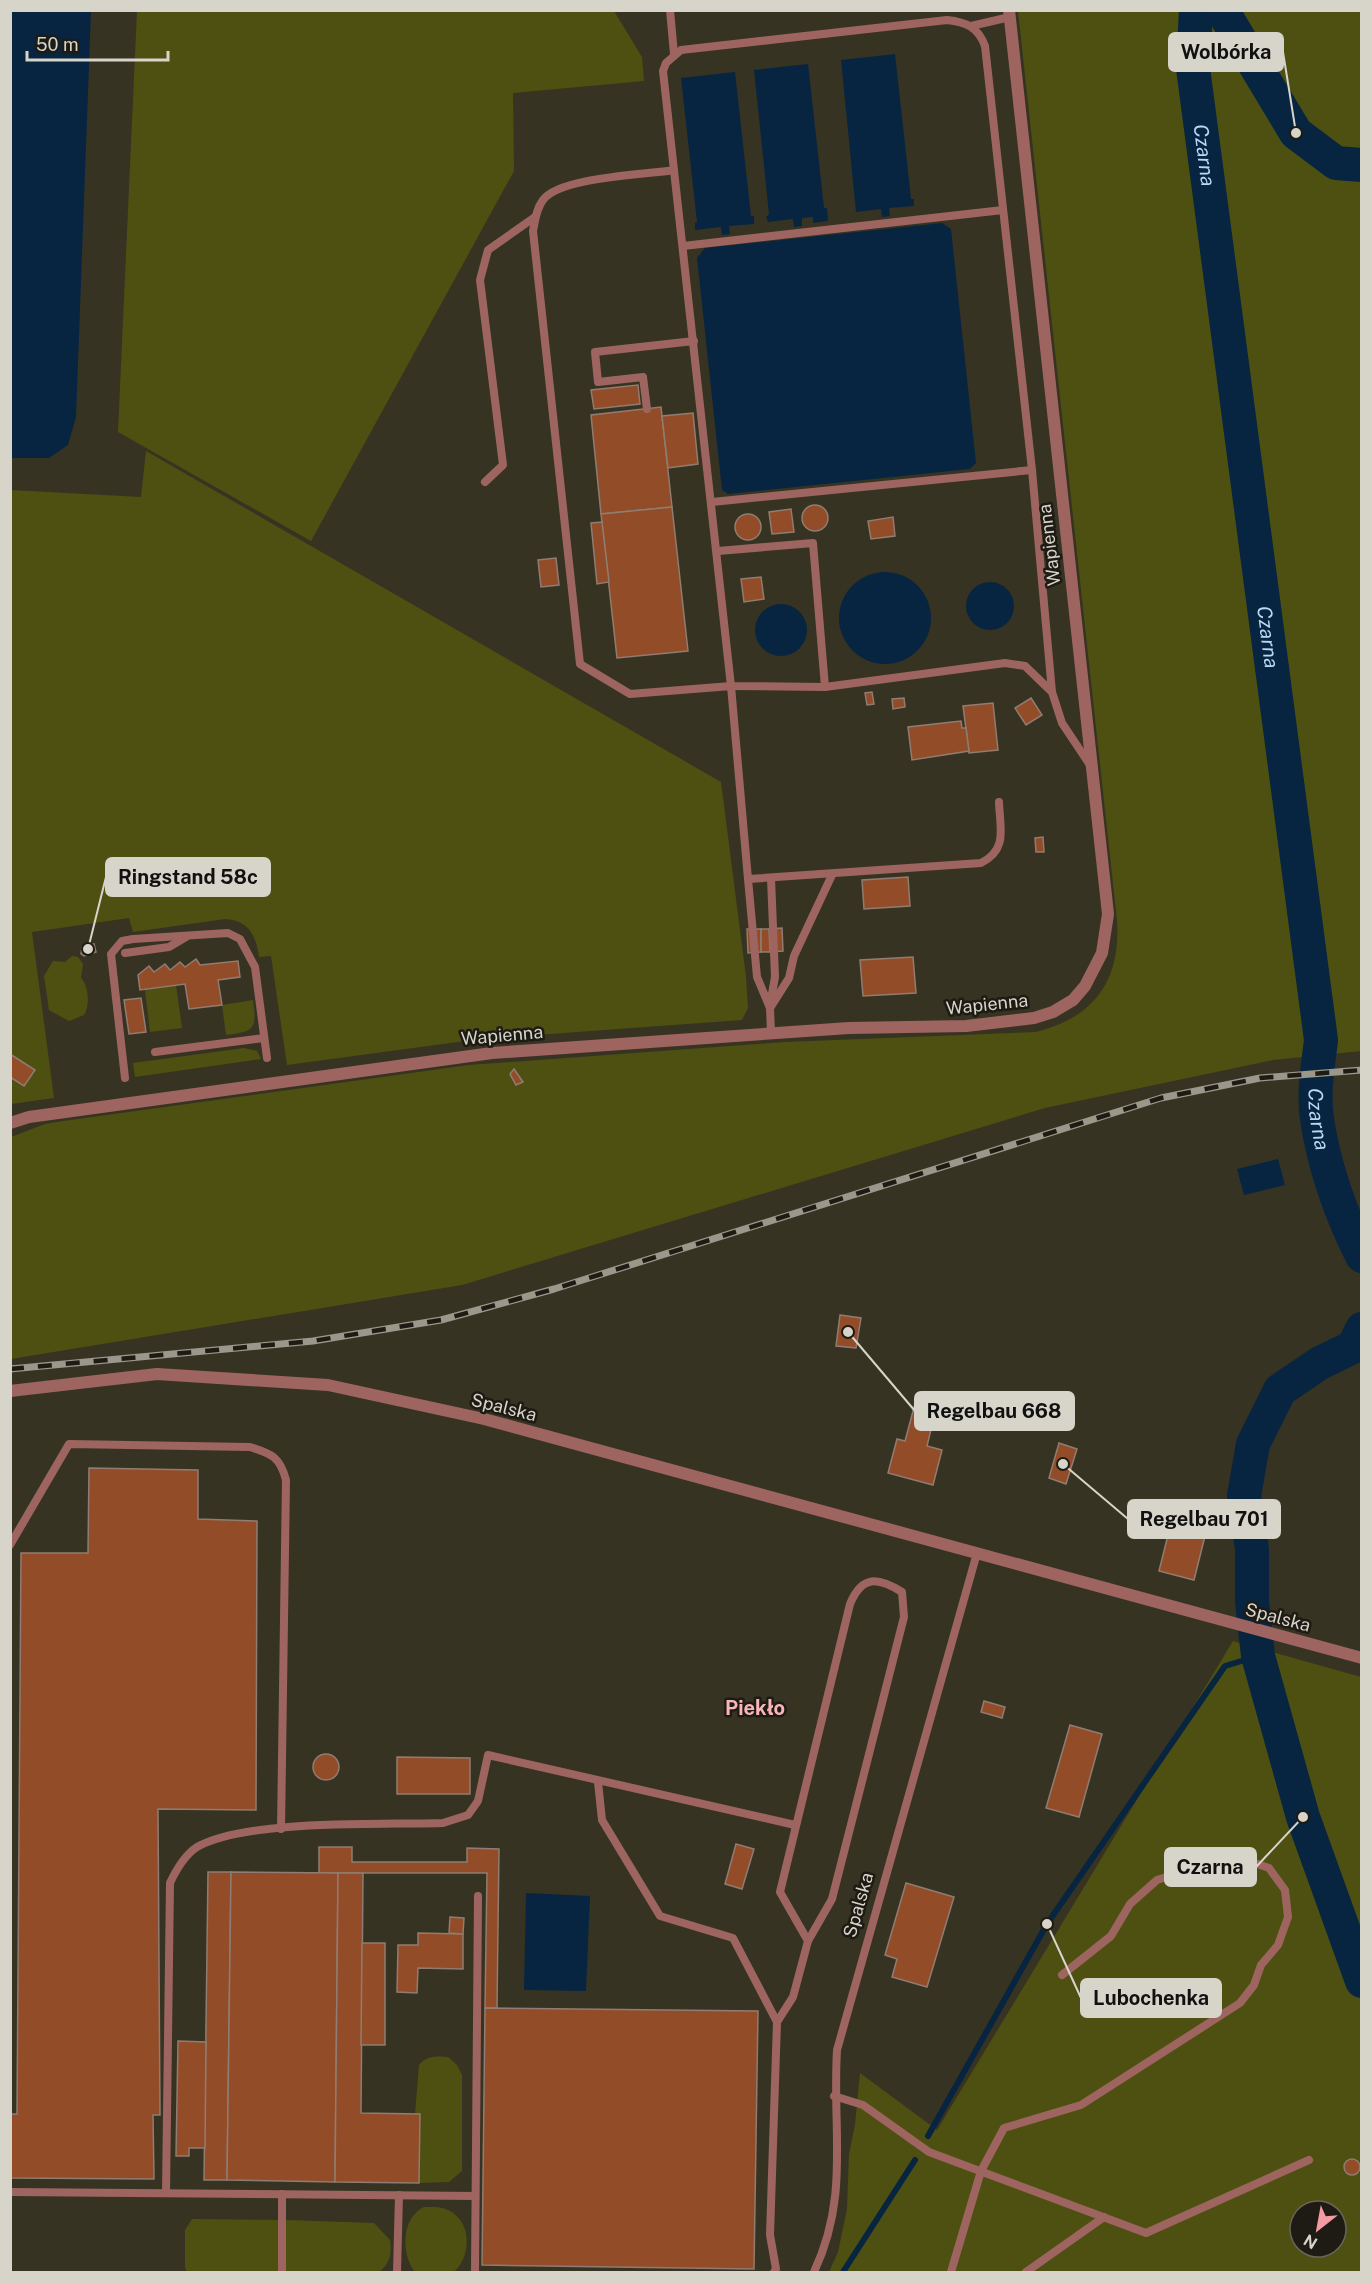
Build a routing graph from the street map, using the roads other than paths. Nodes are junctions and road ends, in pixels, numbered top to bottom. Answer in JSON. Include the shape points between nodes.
{"nodes":[{"id":1,"x":670,"y":10,"type":"edge"},
{"id":2,"x":1010,"y":14,"type":"edge"},
{"id":3,"x":971,"y":26,"type":"junction"},
{"id":4,"x":674,"y":54,"type":"junction"},
{"id":5,"x":674,"y":170,"type":"junction"},
{"id":6,"x":1003,"y":210,"type":"junction"},
{"id":7,"x":535,"y":217,"type":"junction"},
{"id":8,"x":682,"y":246,"type":"junction"},
{"id":9,"x":694,"y":341,"type":"junction"},
{"id":10,"x":647,"y":409,"type":"dead end"},
{"id":11,"x":1032,"y":470,"type":"junction"},
{"id":12,"x":485,"y":482,"type":"dead end"},
{"id":13,"x":712,"y":502,"type":"junction"},
{"id":14,"x":718,"y":551,"type":"junction"},
{"id":15,"x":731,"y":686,"type":"junction"},
{"id":16,"x":825,"y":687,"type":"junction"},
{"id":17,"x":1052,"y":692,"type":"junction"},
{"id":18,"x":1094,"y":771,"type":"junction"},
{"id":19,"x":999,"y":802,"type":"dead end"},
{"id":20,"x":832,"y":875,"type":"junction"},
{"id":21,"x":771,"y":878,"type":"junction"},
{"id":22,"x":748,"y":879,"type":"junction"},
{"id":23,"x":187,"y":937,"type":"junction"},
{"id":24,"x":125,"y":953,"type":"dead end"},
{"id":25,"x":770,"y":1008,"type":"junction"},
{"id":26,"x":771,"y":1033,"type":"junction"},
{"id":27,"x":264,"y":1038,"type":"junction"},
{"id":28,"x":154,"y":1052,"type":"dead end"},
{"id":29,"x":267,"y":1058,"type":"dead end"},
{"id":30,"x":125,"y":1078,"type":"dead end"},
{"id":31,"x":10,"y":1123,"type":"edge"},
{"id":32,"x":10,"y":1391,"type":"edge"},
{"id":33,"x":10,"y":1545,"type":"edge"},
{"id":34,"x":977,"y":1553,"type":"junction"},
{"id":35,"x":1362,"y":1658,"type":"edge"},
{"id":36,"x":598,"y":1782,"type":"junction"},
{"id":37,"x":795,"y":1825,"type":"junction"},
{"id":38,"x":280,"y":1829,"type":"junction"},
{"id":39,"x":478,"y":1896,"type":"dead end"},
{"id":40,"x":808,"y":1941,"type":"junction"},
{"id":41,"x":1062,"y":1976,"type":"dead end"},
{"id":42,"x":777,"y":2022,"type":"junction"},
{"id":43,"x":834,"y":2096,"type":"junction"},
{"id":44,"x":1309,"y":2160,"type":"dead end"},
{"id":45,"x":981,"y":2171,"type":"junction"},
{"id":46,"x":10,"y":2192,"type":"edge"},
{"id":47,"x":166,"y":2193,"type":"junction"},
{"id":48,"x":282,"y":2194,"type":"junction"},
{"id":49,"x":399,"y":2195,"type":"junction"},
{"id":50,"x":475,"y":2196,"type":"junction"},
{"id":51,"x":1104,"y":2217,"type":"junction"},
{"id":52,"x":282,"y":2272,"type":"edge"},
{"id":53,"x":397,"y":2272,"type":"edge"},
{"id":54,"x":475,"y":2272,"type":"edge"},
{"id":55,"x":774,"y":2272,"type":"edge"},
{"id":56,"x":814,"y":2272,"type":"edge"},
{"id":57,"x":951,"y":2272,"type":"edge"},
{"id":58,"x":1026,"y":2272,"type":"edge"}],
"edges":[{"from":1,"to":4,"type":"lane"},
{"from":2,"to":3,"type":"lane"},
{"from":2,"to":18,"type":"street","name":"Wapienna","via":[[1048,385]]},
{"from":3,"to":4,"type":"lane","via":[[947,20],[681,50]]},
{"from":3,"to":6,"type":"lane","via":[[981,34],[985,46]]},
{"from":4,"to":5,"type":"lane","via":[[663,71]]},
{"from":5,"to":7,"type":"lane","via":[[571,185],[552,192],[542,201]]},
{"from":5,"to":8,"type":"lane"},
{"from":6,"to":8,"type":"lane"},
{"from":6,"to":11,"type":"lane"},
{"from":7,"to":12,"type":"lane","via":[[488,250],[480,280],[502,465]]},
{"from":7,"to":15,"type":"lane","via":[[580,664],[630,694]]},
{"from":8,"to":9,"type":"lane"},
{"from":9,"to":10,"type":"lane","via":[[595,352],[598,382],[643,377]]},
{"from":9,"to":13,"type":"lane"},
{"from":11,"to":13,"type":"lane"},
{"from":11,"to":17,"type":"lane"},
{"from":13,"to":14,"type":"lane"},
{"from":14,"to":15,"type":"lane"},
{"from":14,"to":16,"type":"lane","via":[[813,543]]},
{"from":15,"to":16,"type":"lane"},
{"from":15,"to":22,"type":"lane"},
{"from":16,"to":17,"type":"lane","via":[[1005,663],[1025,666]]},
{"from":17,"to":18,"type":"lane","via":[[1062,723]]},
{"from":18,"to":26,"type":"street","name":"Wapienna","via":[[1108,914],[1106,938],[1095,970],[1073,1000],[1053,1012],[1010,1022]]},
{"from":19,"to":20,"type":"lane","via":[[1000,843],[997,852],[981,863]]},
{"from":20,"to":21,"type":"lane"},
{"from":20,"to":25,"type":"lane","via":[[794,956],[789,978]]},
{"from":21,"to":22,"type":"lane"},
{"from":21,"to":25,"type":"lane","via":[[774,977]]},
{"from":22,"to":25,"type":"lane","via":[[757,977]]},
{"from":23,"to":24,"type":"lane","via":[[169,947]]},
{"from":23,"to":27,"type":"lane","via":[[228,933],[240,939],[255,967]]},
{"from":23,"to":30,"type":"lane","via":[[166,934],[122,941],[115,946],[110,965]]},
{"from":25,"to":26,"type":"lane"},
{"from":26,"to":31,"type":"street","name":"Wapienna","via":[[492,1053],[29,1117]]},
{"from":27,"to":28,"type":"lane"},
{"from":27,"to":29,"type":"lane"},
{"from":32,"to":34,"type":"street","name":"Spalska","via":[[157,1374],[328,1385],[484,1419]]},
{"from":33,"to":38,"type":"lane","via":[[69,1444],[250,1447],[268,1452],[281,1464],[286,1480]]},
{"from":34,"to":35,"type":"street","name":"Spalska"},
{"from":34,"to":43,"type":"lane","name":"Spalska","via":[[848,2006],[837,2050]]},
{"from":36,"to":37,"type":"lane"},
{"from":36,"to":38,"type":"lane","via":[[488,1755],[478,1801],[468,1815],[443,1823]]},
{"from":36,"to":42,"type":"lane","via":[[602,1820],[660,1916],[733,1938]]},
{"from":37,"to":40,"type":"lane","via":[[780,1892]]},
{"from":37,"to":40,"type":"lane","via":[[855,1591],[864,1583],[878,1580],[889,1584],[902,1592],[904,1617],[832,1899]]},
{"from":38,"to":47,"type":"lane","via":[[221,1837],[195,1848],[176,1869],[170,1883]]},
{"from":39,"to":50,"type":"lane"},
{"from":40,"to":42,"type":"lane","via":[[793,1997]]},
{"from":41,"to":45,"type":"lane","via":[[1111,1936],[1130,1904],[1157,1880],[1207,1864],[1250,1861],[1269,1868],[1285,1890],[1288,1917],[1278,1945],[1261,1965],[1254,1985],[1240,2003],[1081,2106],[1004,2128]]},
{"from":42,"to":55,"type":"lane","via":[[770,2235]]},
{"from":43,"to":45,"type":"lane","via":[[863,2105],[929,2152]]},
{"from":43,"to":56,"type":"lane","name":"Spalska","via":[[838,2157],[835,2209]]},
{"from":44,"to":51,"type":"lane","via":[[1146,2233]]},
{"from":45,"to":51,"type":"lane"},
{"from":45,"to":57,"type":"lane"},
{"from":46,"to":47,"type":"lane"},
{"from":47,"to":48,"type":"lane"},
{"from":48,"to":49,"type":"lane"},
{"from":48,"to":52,"type":"lane"},
{"from":49,"to":50,"type":"lane"},
{"from":49,"to":53,"type":"lane"},
{"from":50,"to":54,"type":"lane"},
{"from":51,"to":58,"type":"lane"}]}
